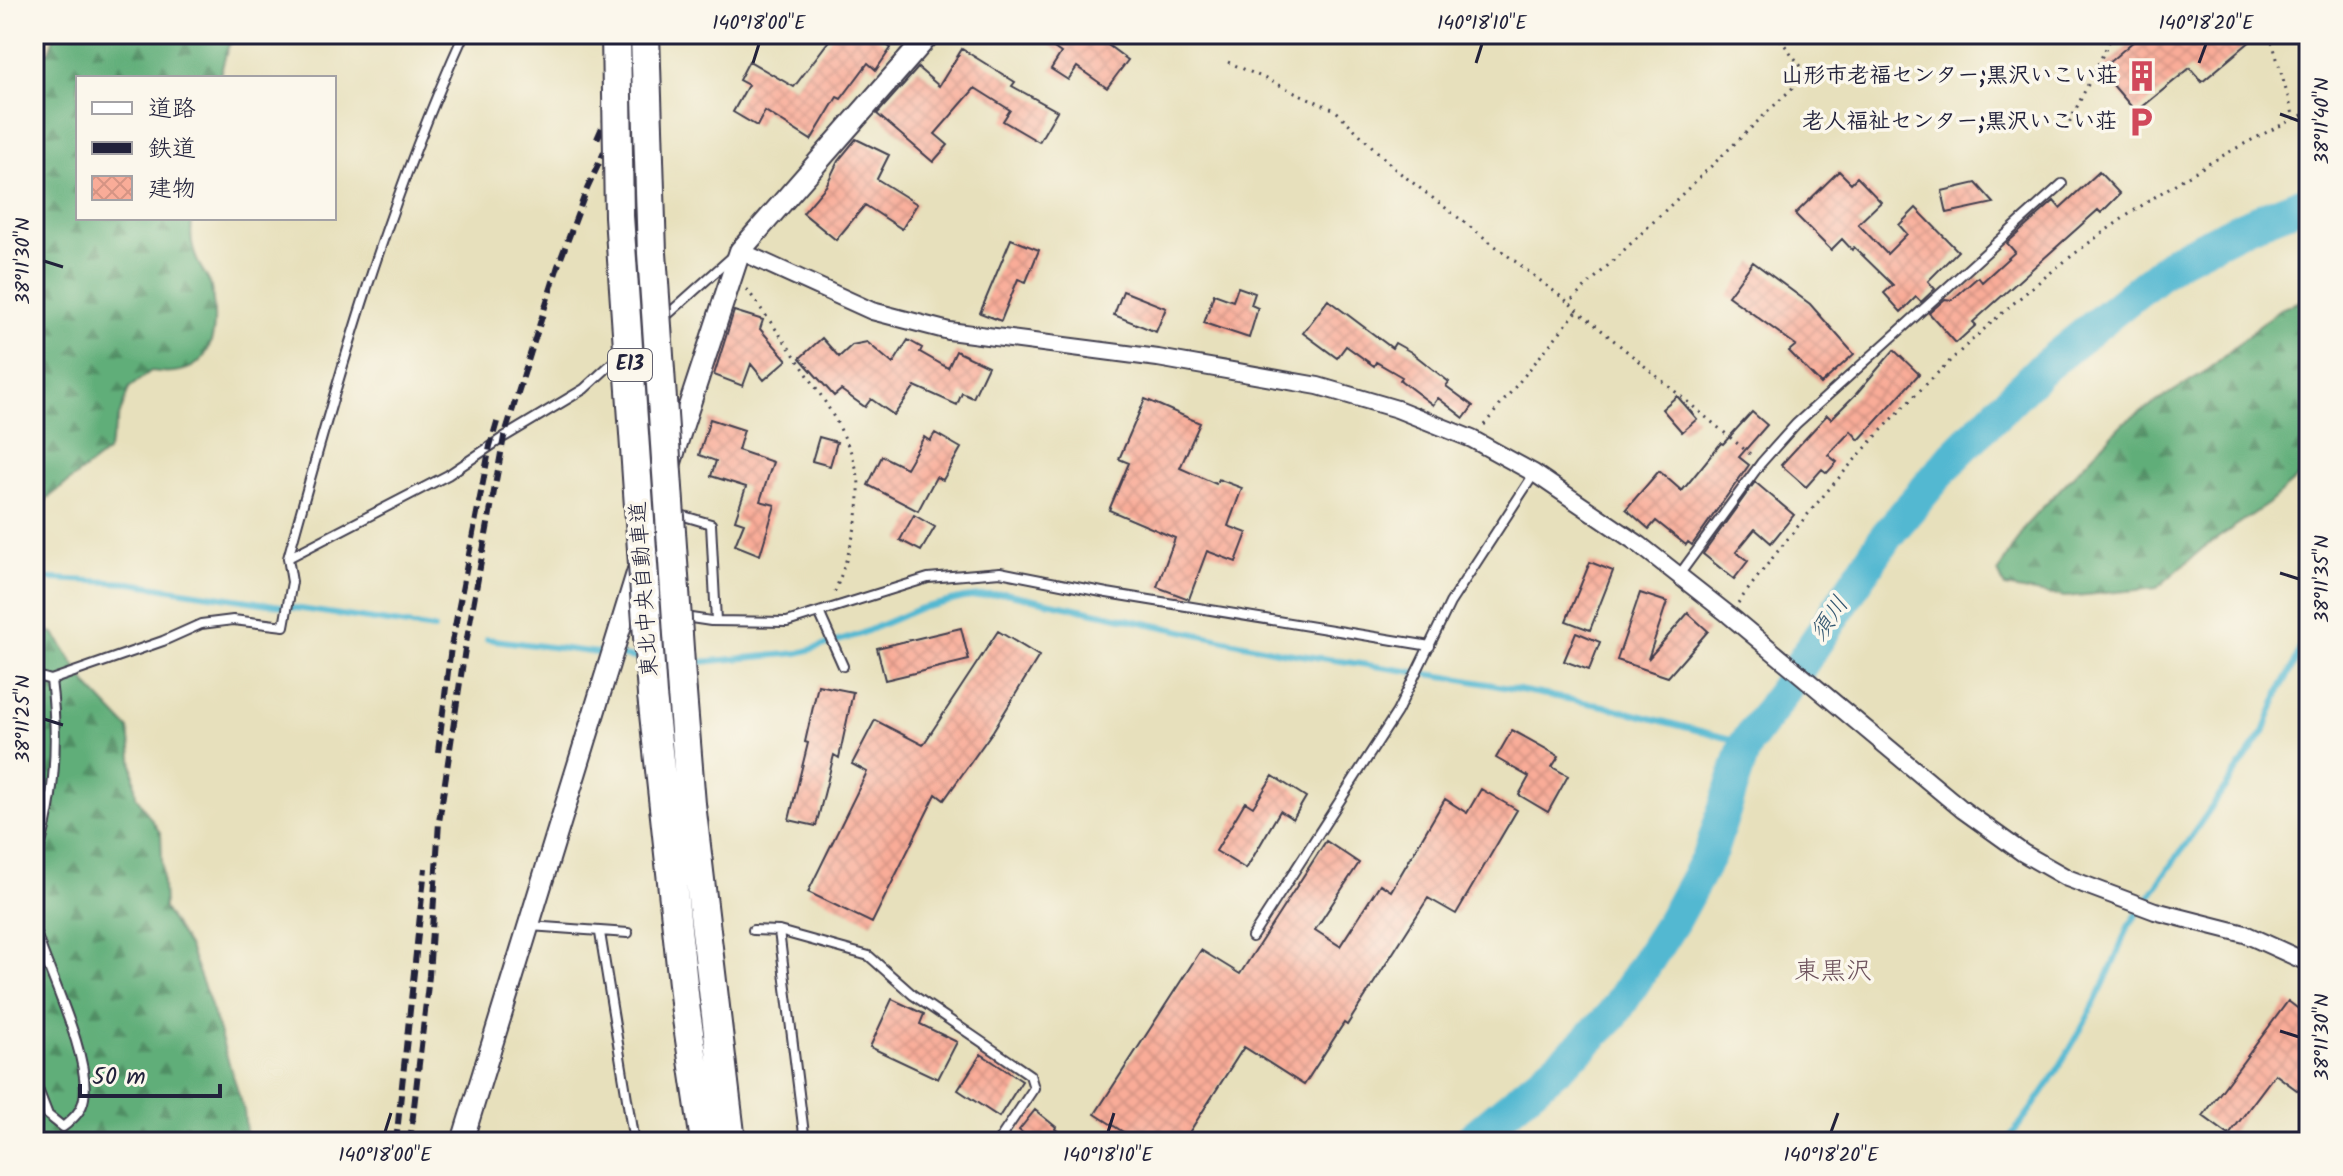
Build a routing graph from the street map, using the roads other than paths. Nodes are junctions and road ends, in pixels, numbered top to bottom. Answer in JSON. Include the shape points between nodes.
{"nodes":[{"id":1,"x":464,"y":34,"type":"edge"},
{"id":2,"x":616,"y":34,"type":"edge"},
{"id":3,"x":645,"y":34,"type":"edge"},
{"id":4,"x":930,"y":34,"type":"edge"},
{"id":5,"x":2062,"y":184,"type":"dead end"},
{"id":6,"x":736,"y":260,"type":"junction"},
{"id":7,"x":651,"y":330,"type":"dead end"},
{"id":8,"x":639,"y":339,"type":"dead end"},
{"id":9,"x":1534,"y":473,"type":"junction"},
{"id":10,"x":657,"y":508,"type":"junction"},
{"id":11,"x":288,"y":558,"type":"junction"},
{"id":12,"x":1678,"y":576,"type":"junction"},
{"id":13,"x":823,"y":611,"type":"junction"},
{"id":14,"x":624,"y":614,"type":"junction"},
{"id":15,"x":716,"y":621,"type":"junction"},
{"id":16,"x":1430,"y":646,"type":"junction"},
{"id":17,"x":842,"y":664,"type":"dead end"},
{"id":18,"x":34,"y":675,"type":"edge"},
{"id":19,"x":51,"y":680,"type":"junction"},
{"id":20,"x":34,"y":866,"type":"edge"},
{"id":21,"x":530,"y":926,"type":"junction"},
{"id":22,"x":34,"y":927,"type":"edge"},
{"id":23,"x":753,"y":930,"type":"dead end"},
{"id":24,"x":779,"y":931,"type":"junction"},
{"id":25,"x":600,"y":933,"type":"junction"},
{"id":26,"x":628,"y":933,"type":"dead end"},
{"id":27,"x":1252,"y":937,"type":"dead end"},
{"id":28,"x":2309,"y":963,"type":"edge"},
{"id":29,"x":34,"y":1079,"type":"edge"},
{"id":30,"x":999,"y":1141,"type":"edge"},
{"id":31,"x":462,"y":1142,"type":"edge"},
{"id":32,"x":634,"y":1142,"type":"edge"},
{"id":33,"x":705,"y":1142,"type":"edge"},
{"id":34,"x":731,"y":1142,"type":"edge"},
{"id":35,"x":805,"y":1142,"type":"edge"}],
"edges":[{"from":1,"to":11,"type":"lane","via":[[426,117],[384,232]]},
{"from":2,"to":33,"type":"highway","name":"東北中央自動車道","number":"E13","bridge":true,"via":[[619,216],[652,695]]},
{"from":3,"to":34,"type":"highway","name":"東北中央自動車道","number":"E13","bridge":true,"via":[[652,253],[682,693]]},
{"from":4,"to":6,"type":"street"},
{"from":5,"to":12,"type":"lane","via":[[1796,424]]},
{"from":6,"to":7,"type":"lane"},
{"from":6,"to":9,"type":"street","via":[[872,311],[949,331],[1158,358],[1318,386],[1472,439]]},
{"from":6,"to":10,"type":"street"},
{"from":8,"to":11,"type":"lane","via":[[584,389],[448,475]]},
{"from":9,"to":12,"type":"street"},
{"from":9,"to":16,"type":"lane","via":[[1450,603]]},
{"from":10,"to":14,"type":"street"},
{"from":10,"to":15,"type":"lane","via":[[711,524]]},
{"from":11,"to":19,"type":"lane","via":[[292,582],[284,626],[233,620],[201,624]]},
{"from":12,"to":28,"type":"street","via":[[1963,810],[2023,853],[2067,878],[2155,911],[2245,934]]},
{"from":13,"to":15,"type":"lane","via":[[787,622]]},
{"from":13,"to":16,"type":"lane","via":[[928,578],[1000,572]]},
{"from":13,"to":17,"type":"lane"},
{"from":14,"to":15,"type":"lane"},
{"from":14,"to":21,"type":"street"},
{"from":16,"to":27,"type":"lane","via":[[1397,712]]},
{"from":18,"to":19,"type":"lane"},
{"from":19,"to":20,"type":"lane","via":[[54,771],[47,828]]},
{"from":21,"to":25,"type":"lane"},
{"from":21,"to":31,"type":"street"},
{"from":22,"to":29,"type":"lane","via":[[83,1071],[85,1097],[79,1113],[63,1127],[48,1115]]},
{"from":23,"to":24,"type":"lane"},
{"from":24,"to":30,"type":"lane","via":[[869,956],[913,995],[1030,1075],[1034,1088]]},
{"from":24,"to":35,"type":"lane"},
{"from":25,"to":26,"type":"lane"},
{"from":25,"to":32,"type":"lane"}]}
